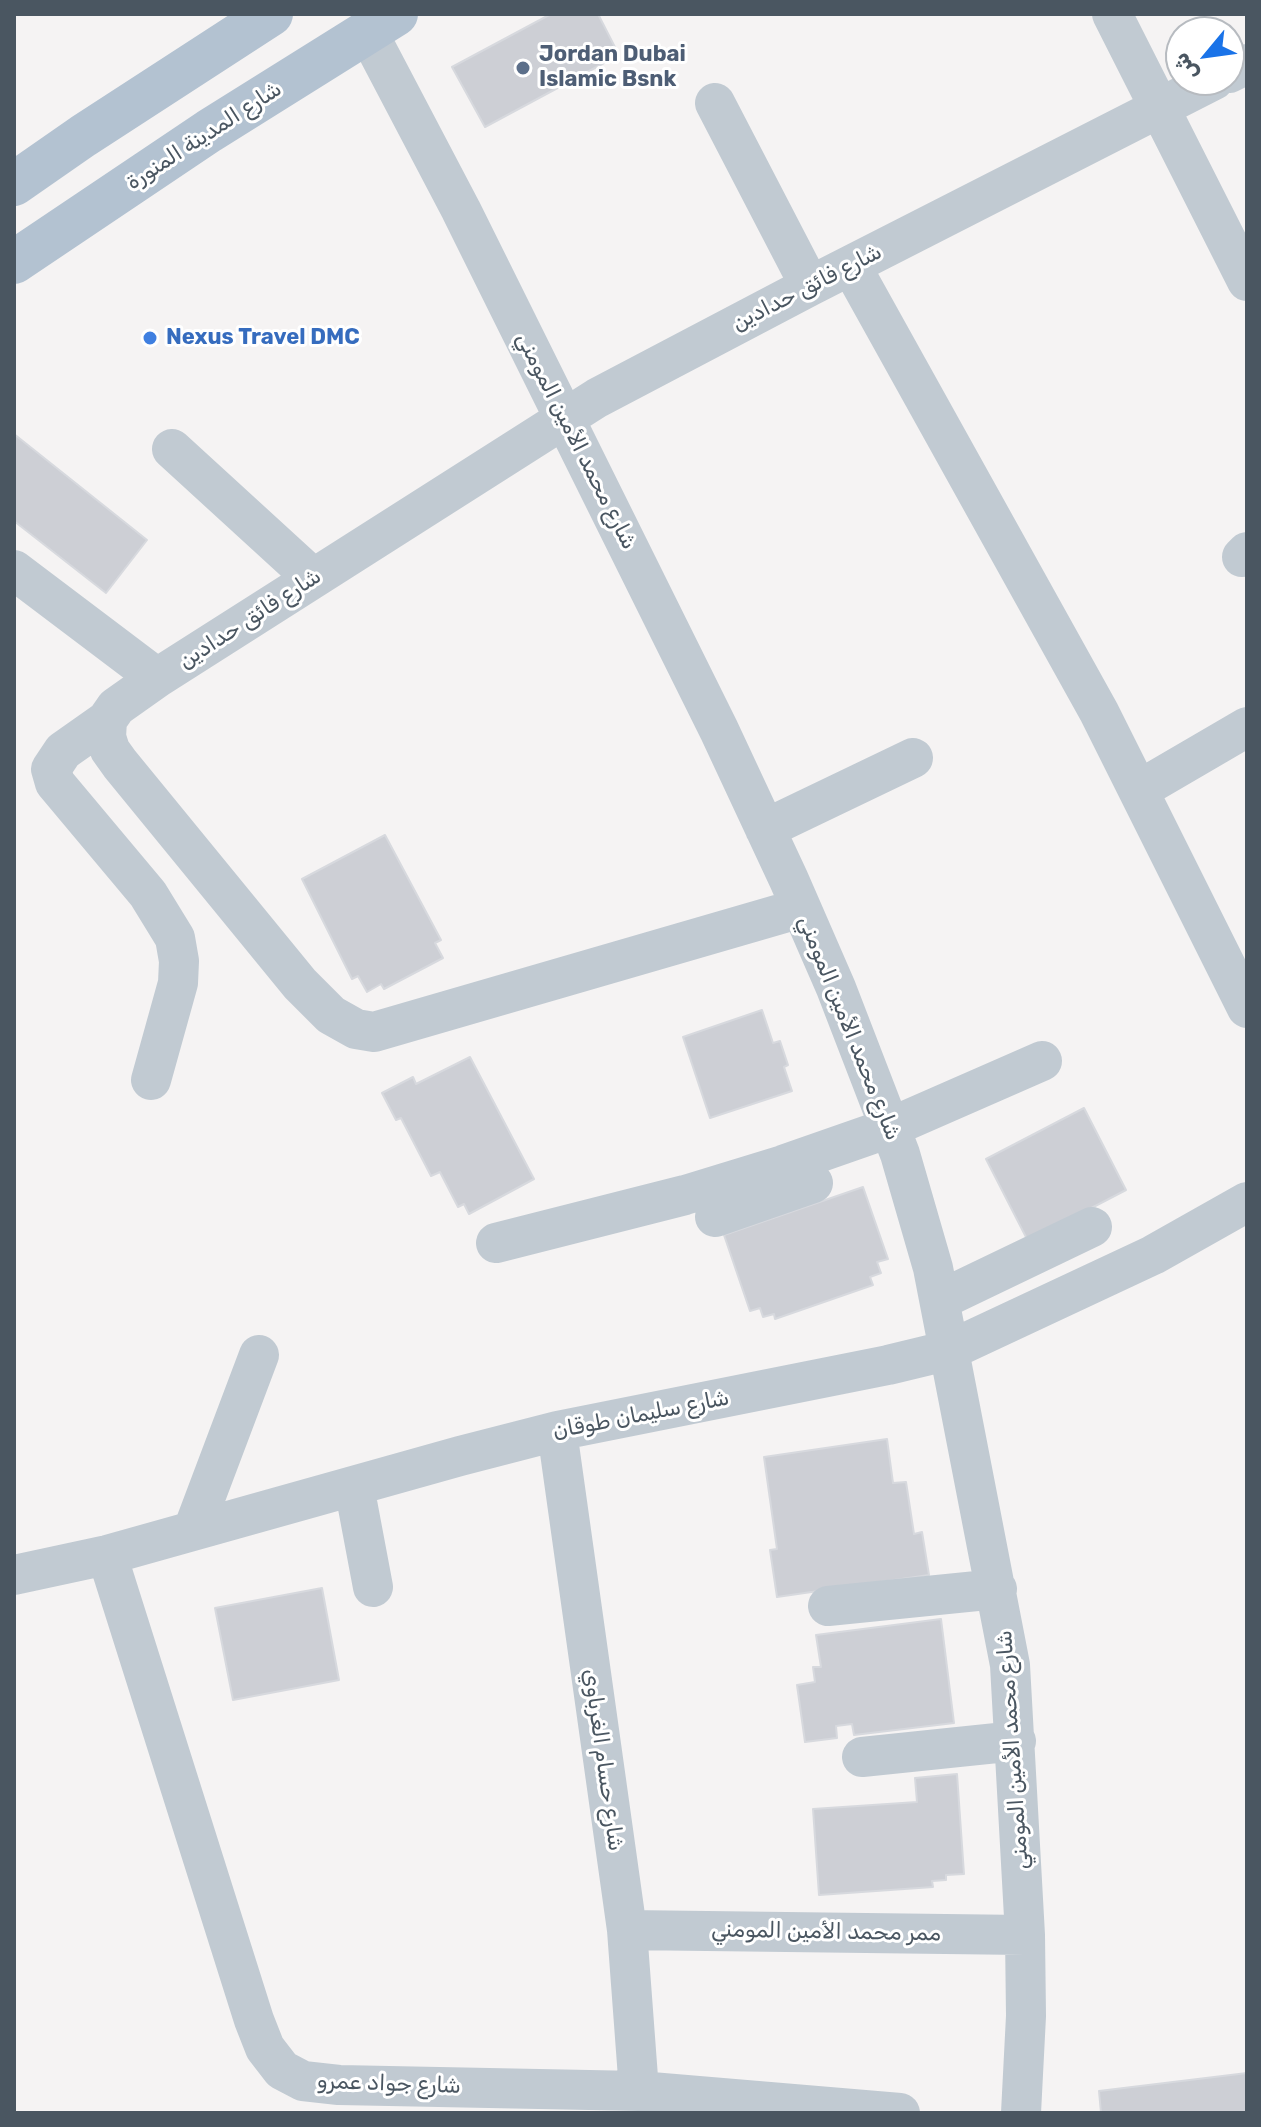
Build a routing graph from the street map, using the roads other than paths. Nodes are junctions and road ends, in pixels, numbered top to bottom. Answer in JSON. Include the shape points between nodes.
{"nodes":[{"id":1,"x":1112,"y":14,"type":"edge"},
{"id":2,"x":269,"y":15,"type":"edge"},
{"id":3,"x":382,"y":23,"type":"edge"},
{"id":4,"x":1180,"y":96,"type":"edge"},
{"id":5,"x":715,"y":103,"type":"dead end"},
{"id":6,"x":1158,"y":106,"type":"junction"},
{"id":7,"x":14,"y":184,"type":"edge"},
{"id":8,"x":14,"y":262,"type":"edge"},
{"id":9,"x":851,"y":266,"type":"junction"},
{"id":10,"x":1247,"y":281,"type":"edge"},
{"id":11,"x":810,"y":286,"type":"junction"},
{"id":12,"x":563,"y":418,"type":"junction"},
{"id":13,"x":172,"y":449,"type":"dead end"},
{"id":14,"x":14,"y":570,"type":"edge"},
{"id":15,"x":313,"y":578,"type":"junction"},
{"id":16,"x":157,"y":678,"type":"junction"},
{"id":17,"x":1099,"y":712,"type":"junction"},
{"id":18,"x":107,"y":720,"type":"junction"},
{"id":19,"x":1247,"y":727,"type":"edge"},
{"id":20,"x":913,"y":758,"type":"dead end"},
{"id":21,"x":1139,"y":790,"type":"junction"},
{"id":22,"x":765,"y":829,"type":"junction"},
{"id":23,"x":795,"y":894,"type":"junction"},
{"id":24,"x":1189,"y":896,"type":"junction"},
{"id":25,"x":1247,"y":1008,"type":"edge"},
{"id":26,"x":1042,"y":1061,"type":"dead end"},
{"id":27,"x":151,"y":1080,"type":"dead end"},
{"id":28,"x":894,"y":1141,"type":"junction"},
{"id":29,"x":1247,"y":1202,"type":"edge"},
{"id":30,"x":715,"y":1217,"type":"dead end"},
{"id":31,"x":1092,"y":1227,"type":"dead end"},
{"id":32,"x":496,"y":1243,"type":"dead end"},
{"id":33,"x":940,"y":1300,"type":"junction"},
{"id":34,"x":950,"y":1350,"type":"junction"},
{"id":35,"x":259,"y":1355,"type":"dead end"},
{"id":36,"x":557,"y":1431,"type":"junction"},
{"id":37,"x":354,"y":1486,"type":"junction"},
{"id":38,"x":193,"y":1530,"type":"junction"},
{"id":39,"x":107,"y":1555,"type":"junction"},
{"id":40,"x":14,"y":1575,"type":"edge"},
{"id":41,"x":373,"y":1587,"type":"dead end"},
{"id":42,"x":997,"y":1589,"type":"junction"},
{"id":43,"x":828,"y":1606,"type":"dead end"},
{"id":44,"x":1016,"y":1741,"type":"junction"},
{"id":45,"x":862,"y":1757,"type":"dead end"},
{"id":46,"x":627,"y":1930,"type":"junction"},
{"id":47,"x":1025,"y":1935,"type":"junction"},
{"id":48,"x":639,"y":2091,"type":"junction"},
{"id":49,"x":900,"y":2113,"type":"edge"},
{"id":50,"x":1021,"y":2113,"type":"edge"}],
"edges":[{"from":1,"to":6,"type":"street"},
{"from":2,"to":7,"type":"main road"},
{"from":3,"to":8,"type":"main road","name":"شارع المدينة المنورة"},
{"from":3,"to":12,"type":"street","name":"شارع محمد الأمين المومني","via":[[461,210]]},
{"from":4,"to":6,"type":"street","name":"شارع فائق حدادين"},
{"from":5,"to":11,"type":"street"},
{"from":6,"to":9,"type":"street","name":"شارع فائق حدادين"},
{"from":6,"to":10,"type":"street"},
{"from":9,"to":11,"type":"street","name":"شارع فائق حدادين"},
{"from":9,"to":17,"type":"street"},
{"from":11,"to":12,"type":"street","name":"شارع فائق حدادين"},
{"from":12,"to":15,"type":"street","name":"شارع فائق حدادين"},
{"from":12,"to":22,"type":"street","name":"شارع محمد الأمين المومني"},
{"from":13,"to":15,"type":"street"},
{"from":14,"to":16,"type":"street"},
{"from":15,"to":16,"type":"street","name":"شارع فائق حدادين"},
{"from":16,"to":18,"type":"street","name":"شارع فائق حدادين","via":[[116,707]]},
{"from":17,"to":21,"type":"street"},
{"from":17,"to":24,"type":"street","via":[[1087,739],[1161,886]]},
{"from":18,"to":23,"type":"street","via":[[106,737],[120,764],[300,984],[331,1015],[356,1029],[374,1032]]},
{"from":18,"to":27,"type":"street","name":"شارع فائق حدادين","via":[[63,751],[51,769],[55,783],[148,894],[175,938],[178,983]]},
{"from":19,"to":21,"type":"street"},
{"from":20,"to":22,"type":"street"},
{"from":21,"to":24,"type":"street"},
{"from":22,"to":23,"type":"street","name":"شارع محمد الأمين المومني"},
{"from":23,"to":28,"type":"street","name":"شارع محمد الأمين المومني"},
{"from":24,"to":25,"type":"street"},
{"from":26,"to":28,"type":"street"},
{"from":28,"to":30,"type":"street"},
{"from":28,"to":32,"type":"street","via":[[783,1165]]},
{"from":28,"to":33,"type":"street","name":"شارع محمد الأمين المومني"},
{"from":29,"to":34,"type":"street","name":"شارع سليمان طوقان","via":[[1153,1255]]},
{"from":31,"to":33,"type":"street"},
{"from":33,"to":34,"type":"street","name":"شارع محمد الأمين المومني"},
{"from":34,"to":36,"type":"street","name":"شارع سليمان طوقان"},
{"from":34,"to":42,"type":"street","name":"شارع محمد الأمين المومني"},
{"from":35,"to":38,"type":"street"},
{"from":36,"to":37,"type":"street","name":"شارع سليمان طوقان"},
{"from":36,"to":46,"type":"street","name":"شارع حسام الغرباوي"},
{"from":37,"to":38,"type":"street","name":"شارع سليمان طوقان"},
{"from":37,"to":41,"type":"street"},
{"from":38,"to":39,"type":"street","name":"شارع سليمان طوقان"},
{"from":39,"to":40,"type":"street","name":"شارع سليمان طوقان"},
{"from":39,"to":48,"type":"street","name":"شارع جواد عمرو","via":[[254,2020],[265,2048],[282,2070],[303,2081],[339,2085]]},
{"from":42,"to":43,"type":"street"},
{"from":42,"to":44,"type":"street","name":"شارع محمد الأمين المومني"},
{"from":44,"to":45,"type":"street"},
{"from":44,"to":47,"type":"street","name":"شارع محمد الأمين المومني"},
{"from":46,"to":47,"type":"street","name":"ممر محمد الأمين المومني"},
{"from":46,"to":48,"type":"street","name":"شارع حسام الغرباوي"},
{"from":47,"to":50,"type":"street","name":"شارع محمد الأمين المومني"},
{"from":48,"to":49,"type":"street","name":"شارع جواد عمرو"}]}
